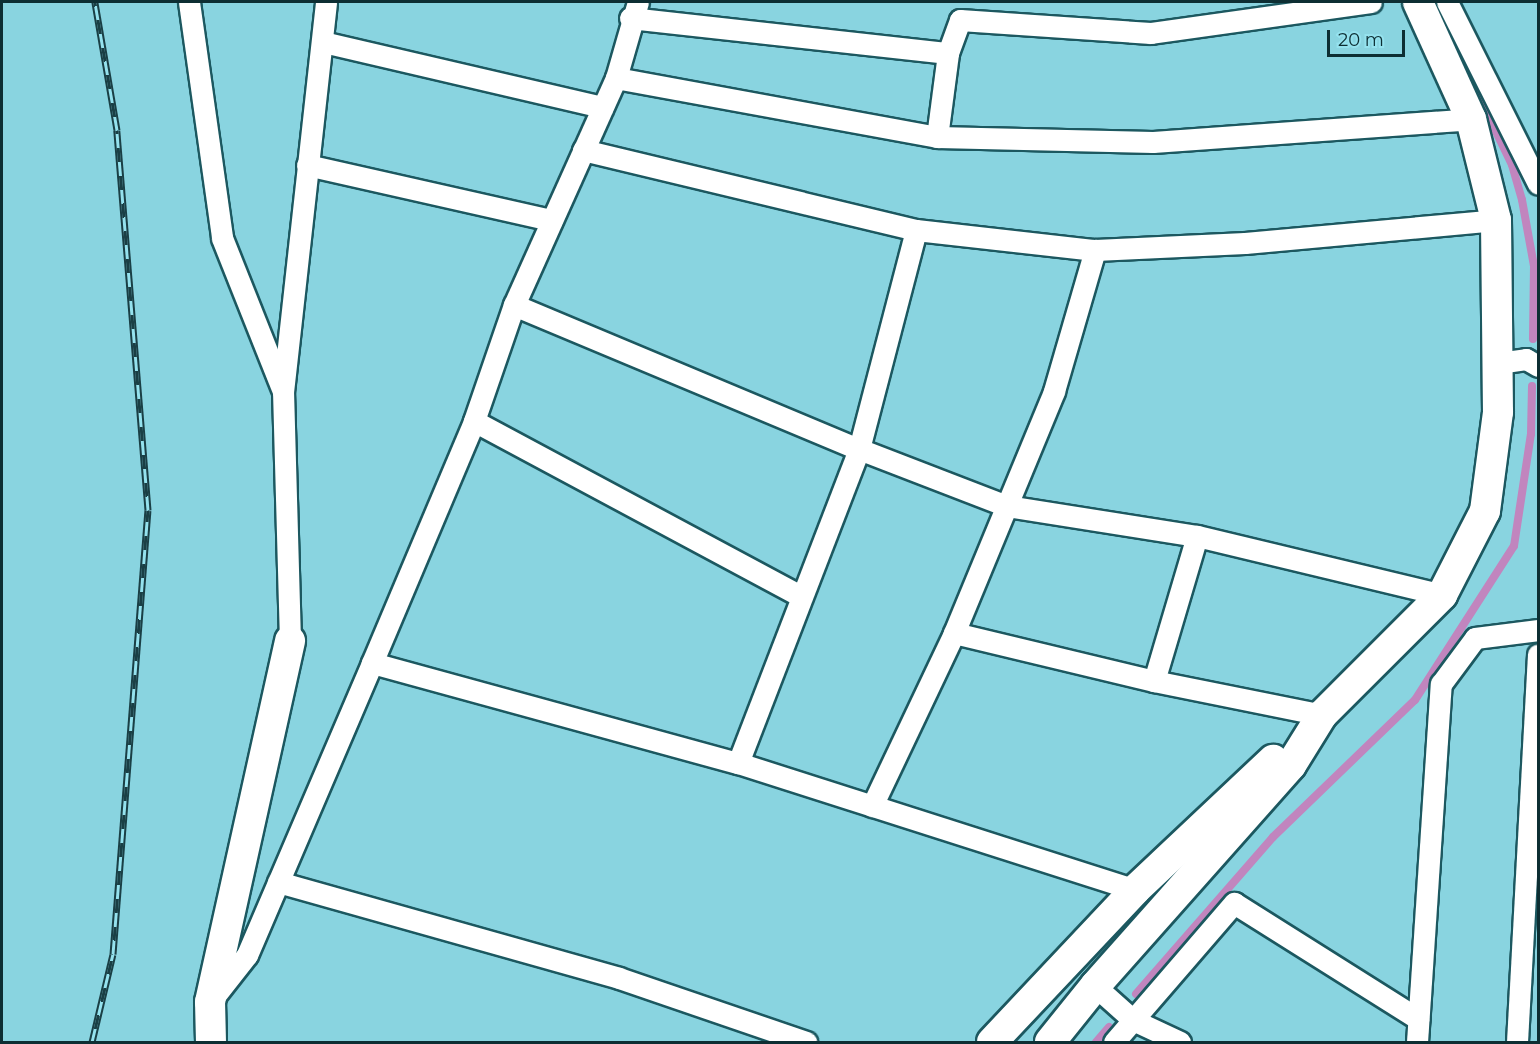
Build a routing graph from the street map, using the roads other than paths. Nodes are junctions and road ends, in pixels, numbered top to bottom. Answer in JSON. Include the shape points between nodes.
{"nodes":[{"id":1,"x":189,"y":2,"type":"edge"},
{"id":2,"x":326,"y":2,"type":"edge"},
{"id":3,"x":1371,"y":2,"type":"edge"},
{"id":4,"x":1418,"y":2,"type":"edge"},
{"id":5,"x":1447,"y":2,"type":"edge"},
{"id":6,"x":634,"y":10,"type":"edge"},
{"id":7,"x":323,"y":42,"type":"junction"},
{"id":8,"x":948,"y":53,"type":"junction"},
{"id":9,"x":616,"y":78,"type":"junction"},
{"id":10,"x":603,"y":107,"type":"junction"},
{"id":11,"x":1471,"y":119,"type":"junction"},
{"id":12,"x":937,"y":137,"type":"junction"},
{"id":13,"x":583,"y":150,"type":"junction"},
{"id":14,"x":307,"y":165,"type":"junction"},
{"id":15,"x":1539,"y":184,"type":"edge"},
{"id":16,"x":552,"y":220,"type":"junction"},
{"id":17,"x":1496,"y":220,"type":"junction"},
{"id":18,"x":916,"y":230,"type":"junction"},
{"id":19,"x":1095,"y":250,"type":"junction"},
{"id":20,"x":514,"y":305,"type":"junction"},
{"id":21,"x":1498,"y":363,"type":"junction"},
{"id":22,"x":1539,"y":366,"type":"edge"},
{"id":23,"x":283,"y":392,"type":"junction"},
{"id":24,"x":474,"y":421,"type":"junction"},
{"id":25,"x":859,"y":449,"type":"junction"},
{"id":26,"x":1007,"y":506,"type":"junction"},
{"id":27,"x":1197,"y":536,"type":"junction"},
{"id":28,"x":1442,"y":595,"type":"junction"},
{"id":29,"x":801,"y":596,"type":"junction"},
{"id":30,"x":1539,"y":630,"type":"edge"},
{"id":31,"x":954,"y":633,"type":"junction"},
{"id":32,"x":290,"y":641,"type":"joint"},
{"id":33,"x":1539,"y":655,"type":"edge"},
{"id":34,"x":372,"y":663,"type":"junction"},
{"id":35,"x":1154,"y":681,"type":"junction"},
{"id":36,"x":1322,"y":715,"type":"junction"},
{"id":37,"x":738,"y":763,"type":"junction"},
{"id":38,"x":872,"y":806,"type":"junction"},
{"id":39,"x":1534,"y":835,"type":"edge"},
{"id":40,"x":278,"y":882,"type":"junction"},
{"id":41,"x":1135,"y":890,"type":"junction"},
{"id":42,"x":1095,"y":986,"type":"junction"},
{"id":43,"x":210,"y":1002,"type":"junction"},
{"id":44,"x":1418,"y":1019,"type":"junction"},
{"id":45,"x":1132,"y":1020,"type":"junction"},
{"id":46,"x":211,"y":1042,"type":"edge"},
{"id":47,"x":807,"y":1042,"type":"edge"},
{"id":48,"x":992,"y":1042,"type":"edge"},
{"id":49,"x":1050,"y":1042,"type":"edge"},
{"id":50,"x":1114,"y":1042,"type":"edge"},
{"id":51,"x":1180,"y":1042,"type":"edge"},
{"id":52,"x":1417,"y":1042,"type":"edge"},
{"id":53,"x":1517,"y":1042,"type":"edge"}],
"edges":[{"from":1,"to":23,"type":"street","via":[[222,238]]},
{"from":2,"to":7,"type":"street"},
{"from":3,"to":8,"type":"street","via":[[1151,33],[960,20]]},
{"from":4,"to":11,"type":"street"},
{"from":5,"to":15,"type":"street"},
{"from":6,"to":8,"type":"street"},
{"from":6,"to":9,"type":"street"},
{"from":7,"to":10,"type":"street"},
{"from":7,"to":14,"type":"street"},
{"from":8,"to":12,"type":"street"},
{"from":9,"to":10,"type":"street"},
{"from":9,"to":12,"type":"street"},
{"from":10,"to":13,"type":"street"},
{"from":11,"to":12,"type":"street","via":[[1153,142]]},
{"from":11,"to":17,"type":"street"},
{"from":13,"to":16,"type":"street"},
{"from":13,"to":18,"type":"street"},
{"from":14,"to":16,"type":"street"},
{"from":14,"to":23,"type":"street"},
{"from":16,"to":20,"type":"street"},
{"from":17,"to":19,"type":"street","via":[[1245,243]]},
{"from":17,"to":21,"type":"street"},
{"from":18,"to":19,"type":"street"},
{"from":18,"to":25,"type":"street"},
{"from":19,"to":26,"type":"street","via":[[1053,391]]},
{"from":20,"to":24,"type":"street"},
{"from":20,"to":25,"type":"street"},
{"from":21,"to":22,"type":"street","via":[[1526,359]]},
{"from":21,"to":28,"type":"street","via":[[1498,412],[1485,511]]},
{"from":23,"to":32,"type":"street"},
{"from":24,"to":29,"type":"street"},
{"from":24,"to":34,"type":"street"},
{"from":25,"to":26,"type":"street"},
{"from":25,"to":29,"type":"street"},
{"from":26,"to":27,"type":"street"},
{"from":26,"to":31,"type":"street"},
{"from":27,"to":28,"type":"street"},
{"from":27,"to":35,"type":"street"},
{"from":28,"to":36,"type":"street"},
{"from":29,"to":37,"type":"street"},
{"from":30,"to":44,"type":"street","via":[[1475,638],[1441,684]]},
{"from":31,"to":35,"type":"street"},
{"from":31,"to":38,"type":"street"},
{"from":32,"to":43,"type":"street"},
{"from":33,"to":39,"type":"street"},
{"from":34,"to":37,"type":"street"},
{"from":34,"to":40,"type":"street"},
{"from":35,"to":36,"type":"street"},
{"from":36,"to":41,"type":"street"},
{"from":36,"to":42,"type":"street","via":[[1291,765]]},
{"from":37,"to":38,"type":"street"},
{"from":38,"to":41,"type":"street"},
{"from":39,"to":53,"type":"street"},
{"from":40,"to":43,"type":"street","via":[[247,955]]},
{"from":40,"to":47,"type":"street","via":[[619,978]]},
{"from":41,"to":48,"type":"street"},
{"from":42,"to":45,"type":"street"},
{"from":42,"to":49,"type":"street"},
{"from":43,"to":46,"type":"street"},
{"from":44,"to":45,"type":"street","via":[[1234,903]]},
{"from":44,"to":52,"type":"street"},
{"from":45,"to":50,"type":"street"},
{"from":45,"to":51,"type":"street"}]}
